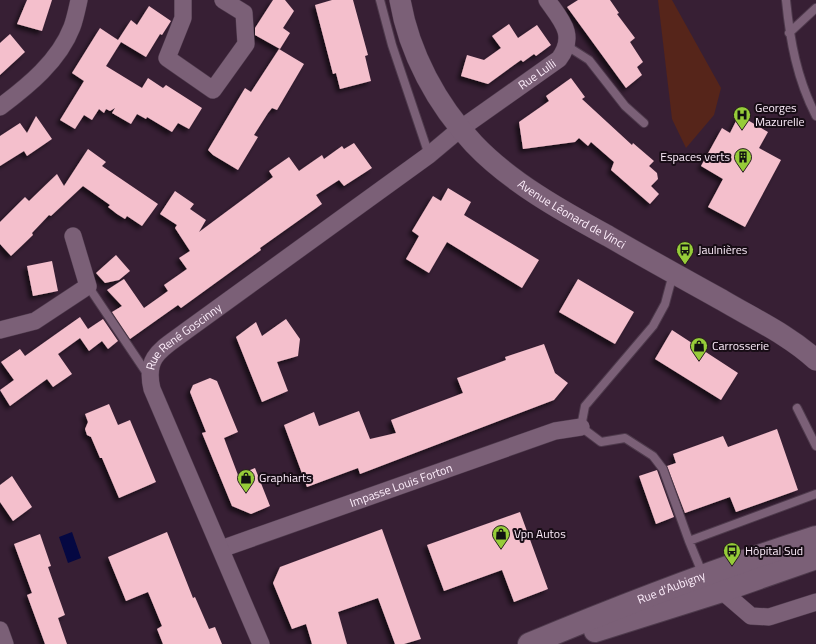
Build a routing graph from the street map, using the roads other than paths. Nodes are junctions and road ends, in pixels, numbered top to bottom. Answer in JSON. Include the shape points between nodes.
{"nodes":[{"id":1,"x":79,"y":0,"type":"edge"},
{"id":2,"x":183,"y":0,"type":"edge"},
{"id":3,"x":222,"y":0,"type":"edge"},
{"id":4,"x":380,"y":0,"type":"edge"},
{"id":5,"x":400,"y":0,"type":"edge"},
{"id":6,"x":547,"y":0,"type":"edge"},
{"id":7,"x":786,"y":0,"type":"edge"},
{"id":8,"x":816,"y":8,"type":"edge"},
{"id":9,"x":789,"y":33,"type":"junction"},
{"id":10,"x":567,"y":46,"type":"junction"},
{"id":11,"x":0,"y":107,"type":"edge"},
{"id":12,"x":816,"y":116,"type":"edge"},
{"id":13,"x":644,"y":123,"type":"dead end"},
{"id":14,"x":460,"y":129,"type":"junction"},
{"id":15,"x":429,"y":155,"type":"junction"},
{"id":16,"x":73,"y":236,"type":"dead end"},
{"id":17,"x":673,"y":273,"type":"junction"},
{"id":18,"x":88,"y":286,"type":"junction"},
{"id":19,"x":0,"y":330,"type":"edge"},
{"id":20,"x":816,"y":360,"type":"edge"},
{"id":21,"x":149,"y":376,"type":"junction"},
{"id":22,"x":797,"y":408,"type":"dead end"},
{"id":23,"x":581,"y":427,"type":"junction"},
{"id":24,"x":816,"y":446,"type":"edge"},
{"id":25,"x":816,"y":494,"type":"edge"},
{"id":26,"x":816,"y":537,"type":"edge"},
{"id":27,"x":689,"y":541,"type":"junction"},
{"id":28,"x":222,"y":549,"type":"junction"},
{"id":29,"x":816,"y":558,"type":"edge"},
{"id":30,"x":754,"y":571,"type":"dead end"},
{"id":31,"x":703,"y":576,"type":"junction"},
{"id":32,"x":722,"y":591,"type":"junction"},
{"id":33,"x":816,"y":602,"type":"edge"},
{"id":34,"x":0,"y":630,"type":"edge"},
{"id":35,"x":5,"y":644,"type":"edge"},
{"id":36,"x":261,"y":644,"type":"edge"},
{"id":37,"x":530,"y":644,"type":"edge"},
{"id":38,"x":546,"y":644,"type":"edge"}],
"edges":[{"from":1,"to":11,"type":"street","via":[[72,27],[59,52],[41,73]]},
{"from":2,"to":3,"type":"street","via":[[183,18],[167,58],[213,90],[246,44],[244,13]]},
{"from":4,"to":15,"type":"lane","via":[[392,45]]},
{"from":5,"to":14,"type":"street","name":"Avenue Léonard de Vinci","via":[[412,45],[443,104]]},
{"from":6,"to":10,"type":"street","via":[[563,24],[568,38]]},
{"from":7,"to":9,"type":"lane"},
{"from":8,"to":9,"type":"lane"},
{"from":9,"to":12,"type":"lane","via":[[806,96]]},
{"from":10,"to":13,"type":"lane","via":[[589,60],[625,106]]},
{"from":10,"to":14,"type":"street","name":"Rue Lulli","via":[[551,66]]},
{"from":14,"to":15,"type":"street","name":"Rue René Goscinny"},
{"from":14,"to":17,"type":"street","name":"Avenue Léonard de Vinci","via":[[491,160],[562,211]]},
{"from":15,"to":21,"type":"street","name":"Rue René Goscinny","via":[[158,352],[150,367]]},
{"from":16,"to":18,"type":"street"},
{"from":17,"to":20,"type":"street","name":"Avenue Léonard de Vinci","via":[[779,333]]},
{"from":17,"to":23,"type":"lane","via":[[665,304],[653,326],[585,406]]},
{"from":18,"to":19,"type":"street","via":[[35,321]]},
{"from":18,"to":21,"type":"lane"},
{"from":21,"to":28,"type":"street","name":"Rue René Goscinny"},
{"from":22,"to":24,"type":"lane"},
{"from":23,"to":27,"type":"lane","via":[[601,442],[625,438],[653,456],[663,469]]},
{"from":23,"to":28,"type":"street","name":"Impasse Louis Forton","via":[[555,431]]},
{"from":25,"to":27,"type":"lane"},
{"from":26,"to":31,"type":"main road","name":"Rue d'Aubigny","via":[[778,554]]},
{"from":27,"to":31,"type":"lane"},
{"from":28,"to":36,"type":"street","name":"Rue René Goscinny"},
{"from":29,"to":32,"type":"main road","name":"Rue d'Aubigny"},
{"from":30,"to":32,"type":"lane","via":[[734,579]]},
{"from":31,"to":37,"type":"main road","name":"Rue d'Aubigny"},
{"from":32,"to":33,"type":"street","via":[[751,616],[769,617]]},
{"from":32,"to":38,"type":"main road","name":"Rue d'Aubigny","via":[[600,630]]},
{"from":34,"to":35,"type":"street"}]}
